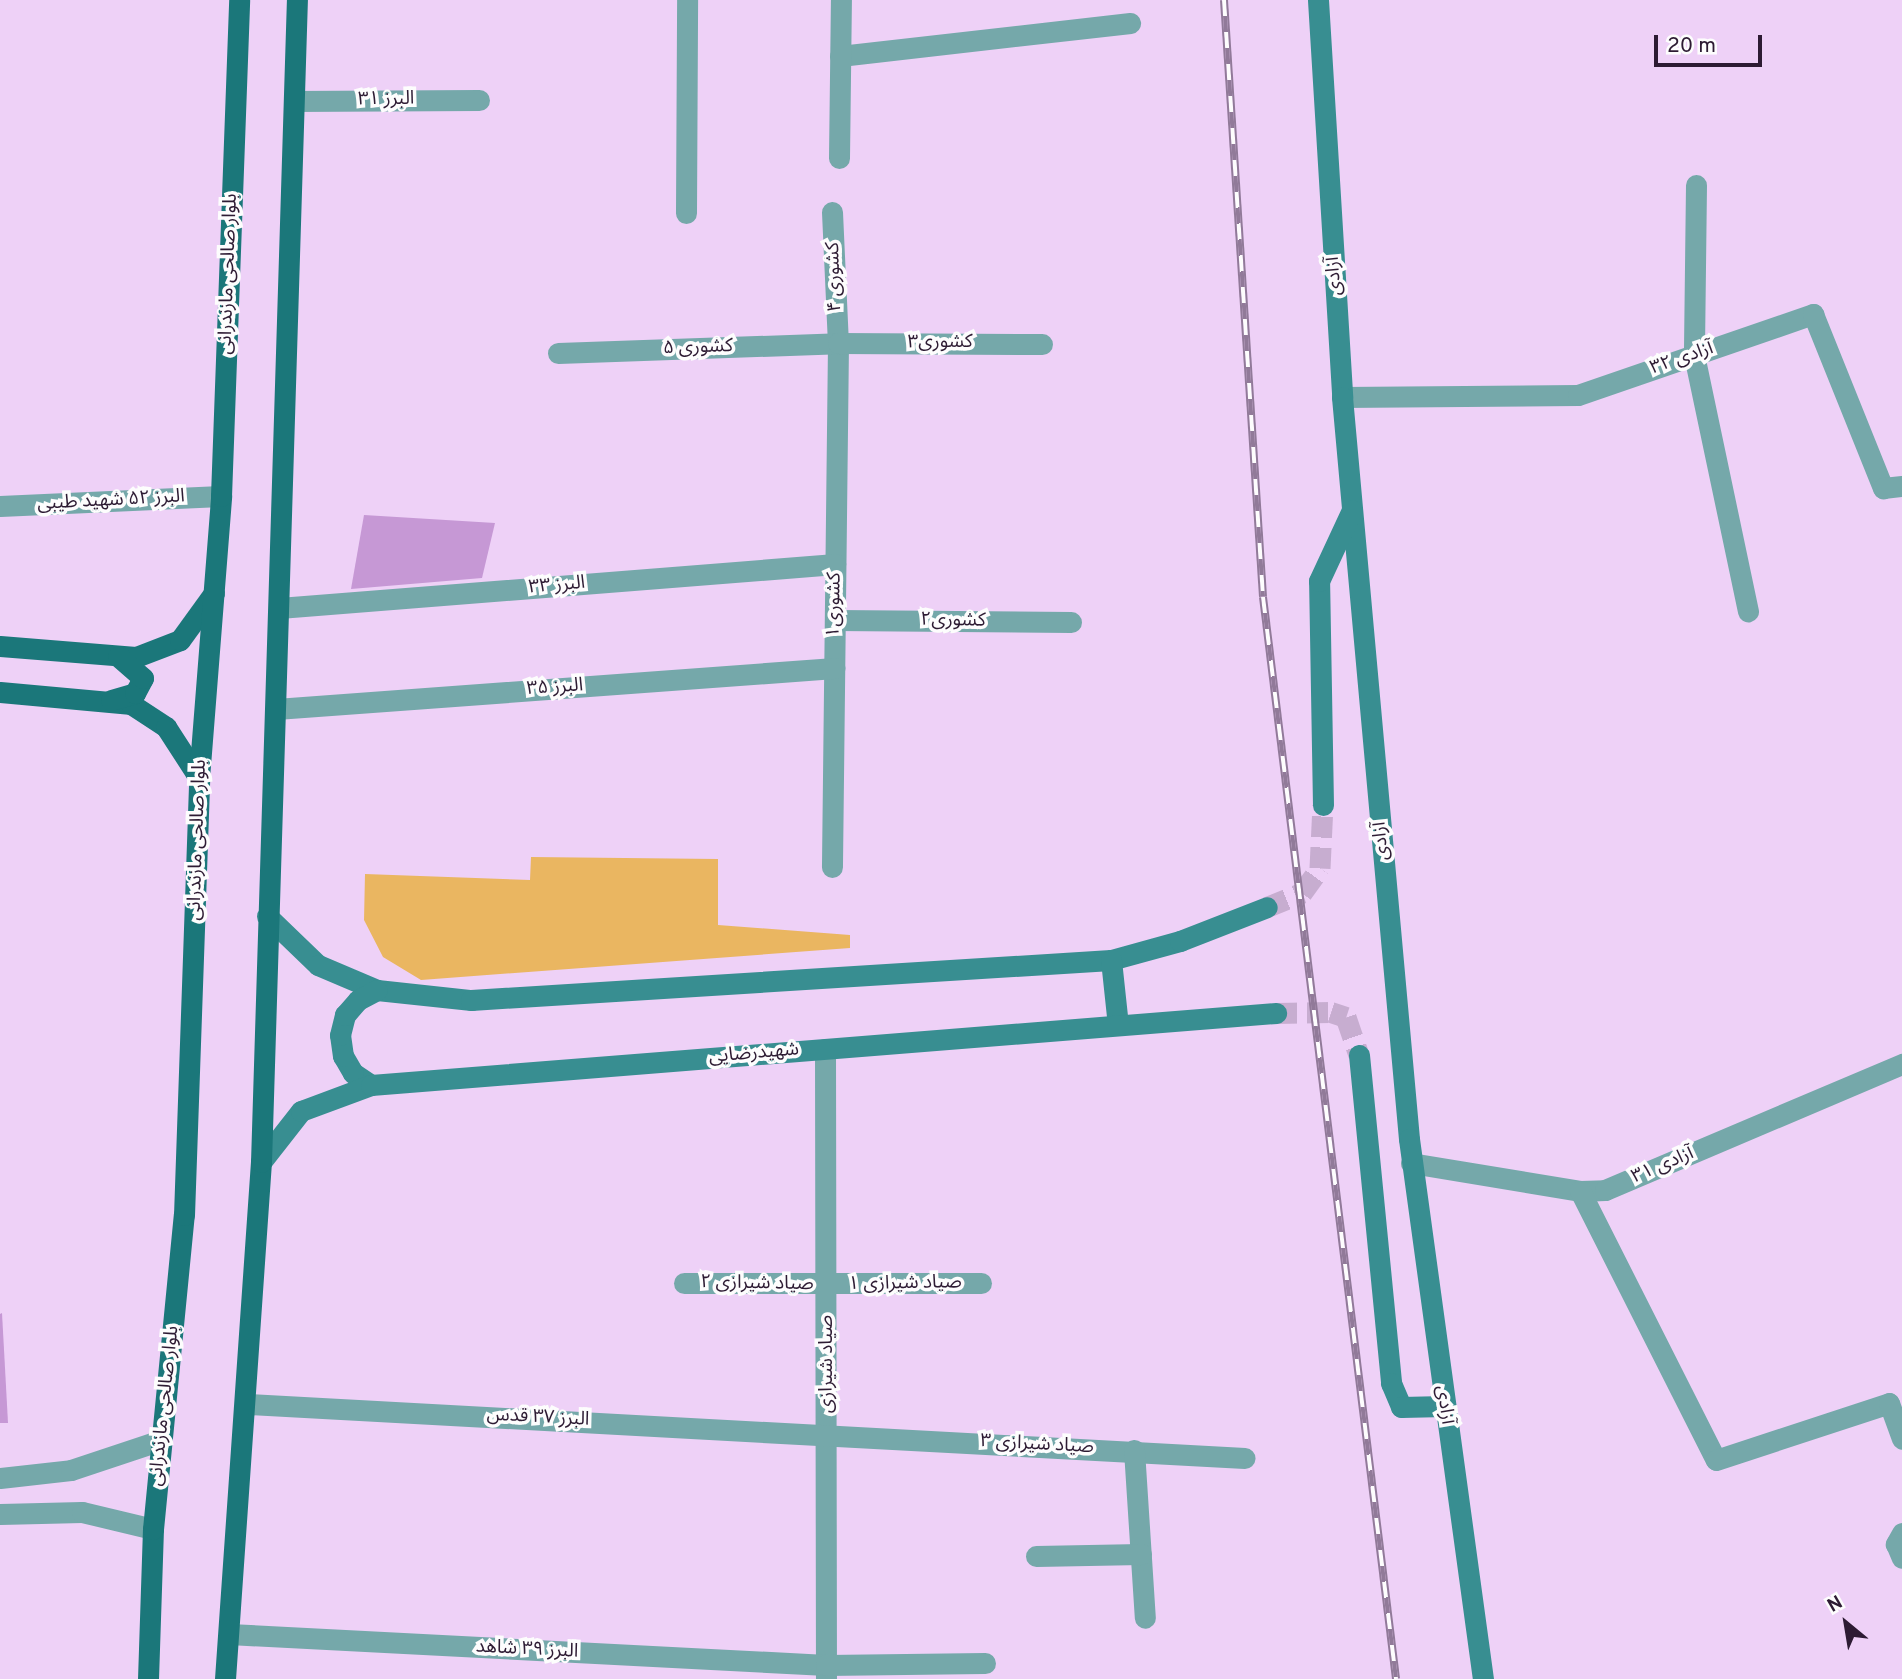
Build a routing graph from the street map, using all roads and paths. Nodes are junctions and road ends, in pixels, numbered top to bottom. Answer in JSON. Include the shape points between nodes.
{"nodes":[{"id":1,"x":239,"y":0,"type":"edge"},
{"id":2,"x":297,"y":0,"type":"edge"},
{"id":3,"x":687,"y":0,"type":"edge"},
{"id":4,"x":841,"y":0,"type":"edge"},
{"id":5,"x":1318,"y":0,"type":"edge"},
{"id":6,"x":1130,"y":23,"type":"dead end"},
{"id":7,"x":840,"y":56,"type":"junction"},
{"id":8,"x":479,"y":100,"type":"dead end"},
{"id":9,"x":294,"y":101,"type":"junction"},
{"id":10,"x":839,"y":158,"type":"dead end"},
{"id":11,"x":1696,"y":185,"type":"dead end"},
{"id":12,"x":832,"y":212,"type":"dead end"},
{"id":13,"x":686,"y":213,"type":"dead end"},
{"id":14,"x":838,"y":343,"type":"junction"},
{"id":15,"x":1042,"y":344,"type":"dead end"},
{"id":16,"x":558,"y":353,"type":"dead end"},
{"id":17,"x":1694,"y":355,"type":"junction"},
{"id":18,"x":1342,"y":397,"type":"junction"},
{"id":19,"x":1902,"y":486,"type":"edge"},
{"id":20,"x":221,"y":496,"type":"junction"},
{"id":21,"x":0,"y":506,"type":"edge"},
{"id":22,"x":1353,"y":508,"type":"junction"},
{"id":23,"x":835,"y":564,"type":"junction"},
{"id":24,"x":215,"y":591,"type":"junction"},
{"id":25,"x":279,"y":608,"type":"junction"},
{"id":26,"x":1748,"y":611,"type":"dead end"},
{"id":27,"x":835,"y":620,"type":"junction"},
{"id":28,"x":1071,"y":622,"type":"dead end"},
{"id":29,"x":0,"y":646,"type":"edge"},
{"id":30,"x":116,"y":655,"type":"junction"},
{"id":31,"x":834,"y":667,"type":"junction"},
{"id":32,"x":0,"y":692,"type":"edge"},
{"id":33,"x":105,"y":701,"type":"junction"},
{"id":34,"x":276,"y":709,"type":"junction"},
{"id":35,"x":199,"y":778,"type":"junction"},
{"id":36,"x":1323,"y":805,"type":"tunnel mouth"},
{"id":37,"x":832,"y":867,"type":"dead end"},
{"id":38,"x":1267,"y":907,"type":"tunnel mouth"},
{"id":39,"x":267,"y":916,"type":"junction"},
{"id":40,"x":1111,"y":960,"type":"junction"},
{"id":41,"x":377,"y":990,"type":"junction"},
{"id":42,"x":1276,"y":1013,"type":"tunnel mouth"},
{"id":43,"x":1118,"y":1025,"type":"junction"},
{"id":44,"x":825,"y":1049,"type":"junction"},
{"id":45,"x":1359,"y":1055,"type":"tunnel mouth"},
{"id":46,"x":1902,"y":1064,"type":"edge"},
{"id":47,"x":371,"y":1085,"type":"junction"},
{"id":48,"x":261,"y":1162,"type":"junction"},
{"id":49,"x":1411,"y":1163,"type":"junction"},
{"id":50,"x":1580,"y":1191,"type":"junction"},
{"id":51,"x":684,"y":1283,"type":"dead end"},
{"id":52,"x":981,"y":1283,"type":"dead end"},
{"id":53,"x":829,"y":1285,"type":"junction"},
{"id":54,"x":247,"y":1404,"type":"junction"},
{"id":55,"x":1445,"y":1406,"type":"junction"},
{"id":56,"x":828,"y":1432,"type":"junction"},
{"id":57,"x":1902,"y":1437,"type":"edge"},
{"id":58,"x":161,"y":1440,"type":"junction"},
{"id":59,"x":1134,"y":1450,"type":"junction"},
{"id":60,"x":1245,"y":1458,"type":"dead end"},
{"id":61,"x":0,"y":1478,"type":"edge"},
{"id":62,"x":0,"y":1514,"type":"edge"},
{"id":63,"x":153,"y":1529,"type":"junction"},
{"id":64,"x":1902,"y":1533,"type":"edge"},
{"id":65,"x":1141,"y":1554,"type":"junction"},
{"id":66,"x":1036,"y":1556,"type":"dead end"},
{"id":67,"x":1902,"y":1558,"type":"edge"},
{"id":68,"x":1145,"y":1618,"type":"dead end"},
{"id":69,"x":229,"y":1634,"type":"junction"},
{"id":70,"x":985,"y":1663,"type":"dead end"},
{"id":71,"x":826,"y":1672,"type":"edge"},
{"id":72,"x":148,"y":1679,"type":"edge"},
{"id":73,"x":225,"y":1679,"type":"edge"},
{"id":74,"x":1483,"y":1679,"type":"edge"}],
"edges":[{"from":1,"to":20,"type":"main road","name":"بلوار صالحی مازندرانی"},
{"from":2,"to":9,"type":"main road"},
{"from":3,"to":13,"type":"street"},
{"from":4,"to":7,"type":"street"},
{"from":5,"to":18,"type":"main road","name":"آزادی"},
{"from":6,"to":7,"type":"street"},
{"from":7,"to":10,"type":"street"},
{"from":8,"to":9,"type":"street","name":"البرز ۳۱"},
{"from":9,"to":25,"type":"main road"},
{"from":11,"to":17,"type":"street"},
{"from":12,"to":14,"type":"street","name":"کشوری ۴"},
{"from":14,"to":15,"type":"street","name":"کشوری۳"},
{"from":14,"to":16,"type":"street","name":"کشوری ۵"},
{"from":14,"to":23,"type":"street","name":"کشوری۱"},
{"from":17,"to":18,"type":"street","name":"آزادی ۳۲","via":[[1578,395]]},
{"from":17,"to":19,"type":"street","name":"آزادی ۳۲","via":[[1813,314],[1883,488]]},
{"from":17,"to":26,"type":"street"},
{"from":18,"to":22,"type":"main road","name":"آزادی"},
{"from":20,"to":21,"type":"street","name":"البرز ۵۲ شهید طیبی"},
{"from":20,"to":24,"type":"main road","name":"بلوار صالحی مازندرانی"},
{"from":22,"to":36,"type":"main road","via":[[1319,581]]},
{"from":22,"to":49,"type":"main road","name":"آزادی"},
{"from":23,"to":25,"type":"street","name":"البرز ۳۳"},
{"from":23,"to":27,"type":"street","name":"کشوری۱"},
{"from":24,"to":30,"type":"main road","via":[[180,640],[136,657]]},
{"from":24,"to":35,"type":"main road","name":"بلوار صالحی مازندرانی"},
{"from":25,"to":34,"type":"main road"},
{"from":27,"to":28,"type":"street","name":"کشوری۲"},
{"from":27,"to":31,"type":"street","name":"کشوری۱"},
{"from":29,"to":30,"type":"main road"},
{"from":30,"to":33,"type":"main road","via":[[143,678],[135,693]]},
{"from":31,"to":34,"type":"street","name":"البرز ۳۵"},
{"from":31,"to":37,"type":"street","name":"کشوری۱"},
{"from":32,"to":33,"type":"main road"},
{"from":33,"to":35,"type":"main road","via":[[131,704],[166,727]]},
{"from":34,"to":39,"type":"main road"},
{"from":35,"to":58,"type":"main road","name":"بلوار صالحی مازندرانی","via":[[184,1215]]},
{"from":38,"to":40,"type":"main road","via":[[1180,941]]},
{"from":39,"to":41,"type":"main road","via":[[317,965]]},
{"from":39,"to":48,"type":"main road"},
{"from":40,"to":41,"type":"main road","via":[[471,1000]]},
{"from":40,"to":43,"type":"main road"},
{"from":41,"to":47,"type":"main road","via":[[358,1000],[345,1015],[340,1035],[343,1055],[353,1073]]},
{"from":42,"to":43,"type":"main road","name":"شهیدرضایی"},
{"from":43,"to":44,"type":"main road","name":"شهیدرضایی"},
{"from":44,"to":47,"type":"main road","name":"شهیدرضایی"},
{"from":44,"to":53,"type":"street","name":"صیاد شیرازی"},
{"from":45,"to":55,"type":"main road","via":[[1391,1383],[1401,1407]]},
{"from":46,"to":50,"type":"street","name":"آزادی ۳۱","via":[[1605,1190]]},
{"from":47,"to":48,"type":"main road","name":"شهیدرضایی","via":[[302,1111]]},
{"from":48,"to":54,"type":"main road"},
{"from":49,"to":50,"type":"street","name":"آزادی ۳۱"},
{"from":49,"to":55,"type":"main road","name":"آزادی"},
{"from":50,"to":57,"type":"street","via":[[1716,1460],[1889,1403]]},
{"from":51,"to":53,"type":"street","name":"صیاد شیرازی ۲"},
{"from":52,"to":53,"type":"street","name":"صیاد شیرازی ۱"},
{"from":53,"to":56,"type":"street","name":"صیاد شیرازی"},
{"from":54,"to":56,"type":"street","name":"البرز ۳۷ قدس"},
{"from":54,"to":69,"type":"main road"},
{"from":55,"to":74,"type":"main road","name":"آزادی"},
{"from":56,"to":59,"type":"street","name":"صیاد شیرازی ۳"},
{"from":56,"to":71,"type":"street","name":"صیاد شیرازی"},
{"from":58,"to":61,"type":"street","via":[[71,1470]]},
{"from":58,"to":63,"type":"main road","name":"بلوار صالحی مازندرانی"},
{"from":59,"to":60,"type":"street","name":"صیاد شیرازی ۳"},
{"from":59,"to":65,"type":"street"},
{"from":62,"to":63,"type":"street","via":[[82,1512]]},
{"from":63,"to":72,"type":"main road","name":"بلوار صالحی مازندرانی"},
{"from":64,"to":67,"type":"street","via":[[1896,1544]]},
{"from":65,"to":66,"type":"street"},
{"from":65,"to":68,"type":"street"},
{"from":69,"to":71,"type":"street","name":"البرز ۳۹ شاهد"},
{"from":69,"to":73,"type":"main road"},
{"from":70,"to":71,"type":"street","name":"البرز ۳۹ شاهد"}]}
